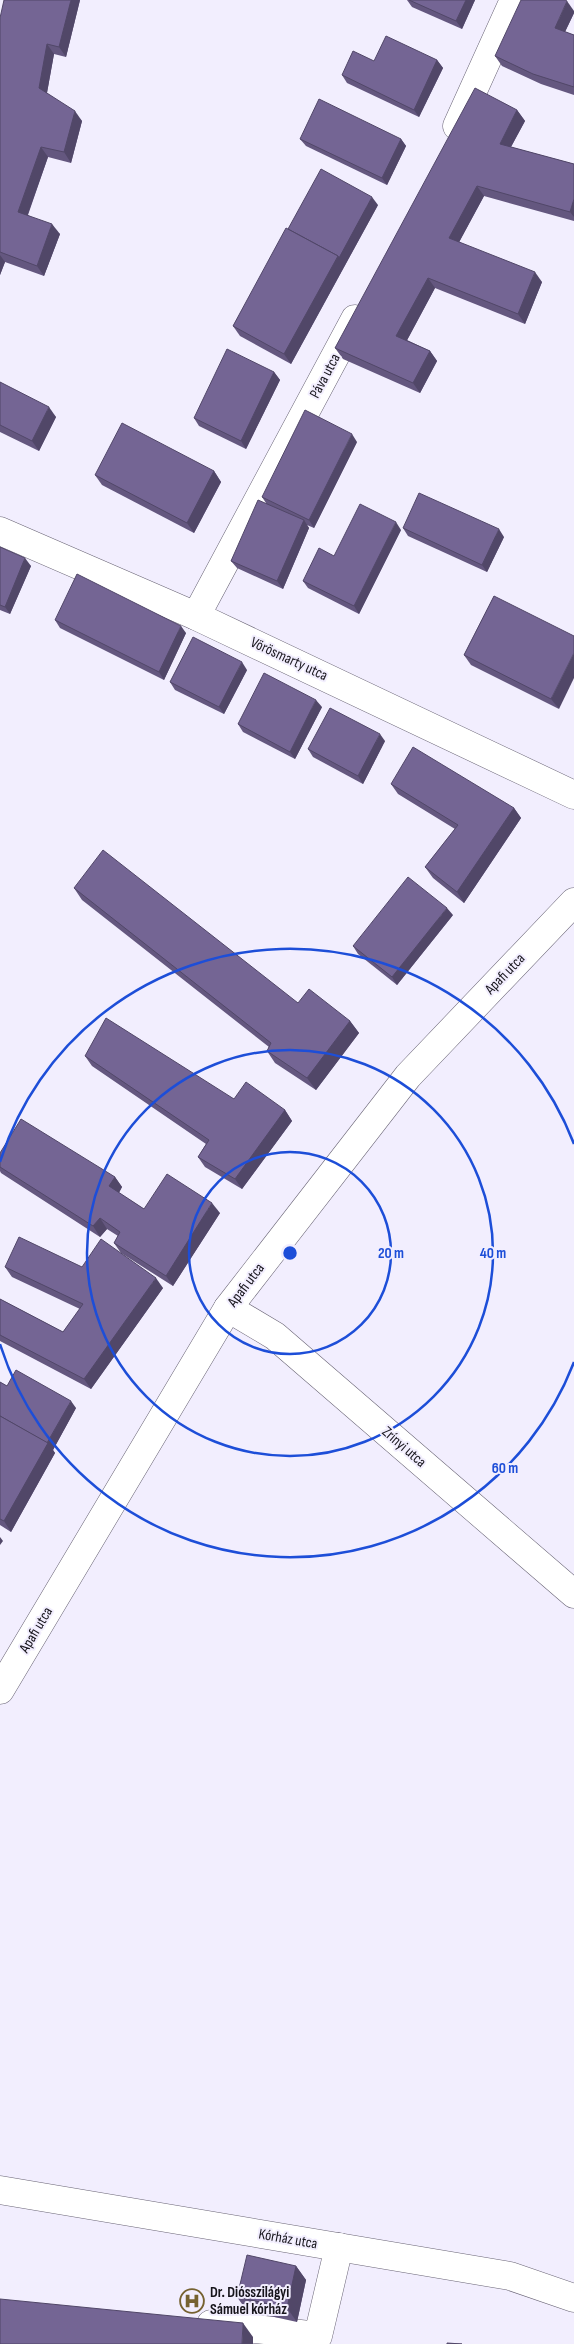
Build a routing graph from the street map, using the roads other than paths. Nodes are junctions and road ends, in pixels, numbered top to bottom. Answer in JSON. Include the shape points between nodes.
{"nodes":[{"id":1,"x":514,"y":0,"type":"edge"},
{"id":2,"x":446,"y":150,"type":"edge"},
{"id":3,"x":366,"y":299,"type":"edge"},
{"id":4,"x":0,"y":531,"type":"edge"},
{"id":5,"x":196,"y":616,"type":"junction"},
{"id":6,"x":574,"y":795,"type":"edge"},
{"id":7,"x":574,"y":902,"type":"edge"},
{"id":8,"x":228,"y":1308,"type":"junction"},
{"id":9,"x":574,"y":1594,"type":"edge"},
{"id":10,"x":0,"y":1690,"type":"edge"},
{"id":11,"x":0,"y":2190,"type":"edge"},
{"id":12,"x":339,"y":2247,"type":"junction"},
{"id":13,"x":574,"y":2298,"type":"edge"},
{"id":14,"x":188,"y":2322,"type":"edge"},
{"id":15,"x":317,"y":2340,"type":"edge"}],
"edges":[{"from":1,"to":2,"type":"street"},
{"from":3,"to":5,"type":"street","name":"Páva utca"},
{"from":4,"to":5,"type":"street","name":"Vörösmarty utca"},
{"from":5,"to":6,"type":"street","name":"Vörösmarty utca"},
{"from":7,"to":8,"type":"street","name":"Apafi utca","via":[[408,1076]]},
{"from":8,"to":9,"type":"street","name":"Zrínyi utca","via":[[276,1336]]},
{"from":8,"to":10,"type":"street","name":"Apafi utca"},
{"from":11,"to":12,"type":"street","name":"Kórház utca"},
{"from":12,"to":13,"type":"street","name":"Kórház utca","via":[[510,2276]]},
{"from":12,"to":15,"type":"street"},
{"from":14,"to":15,"type":"street"}]}
